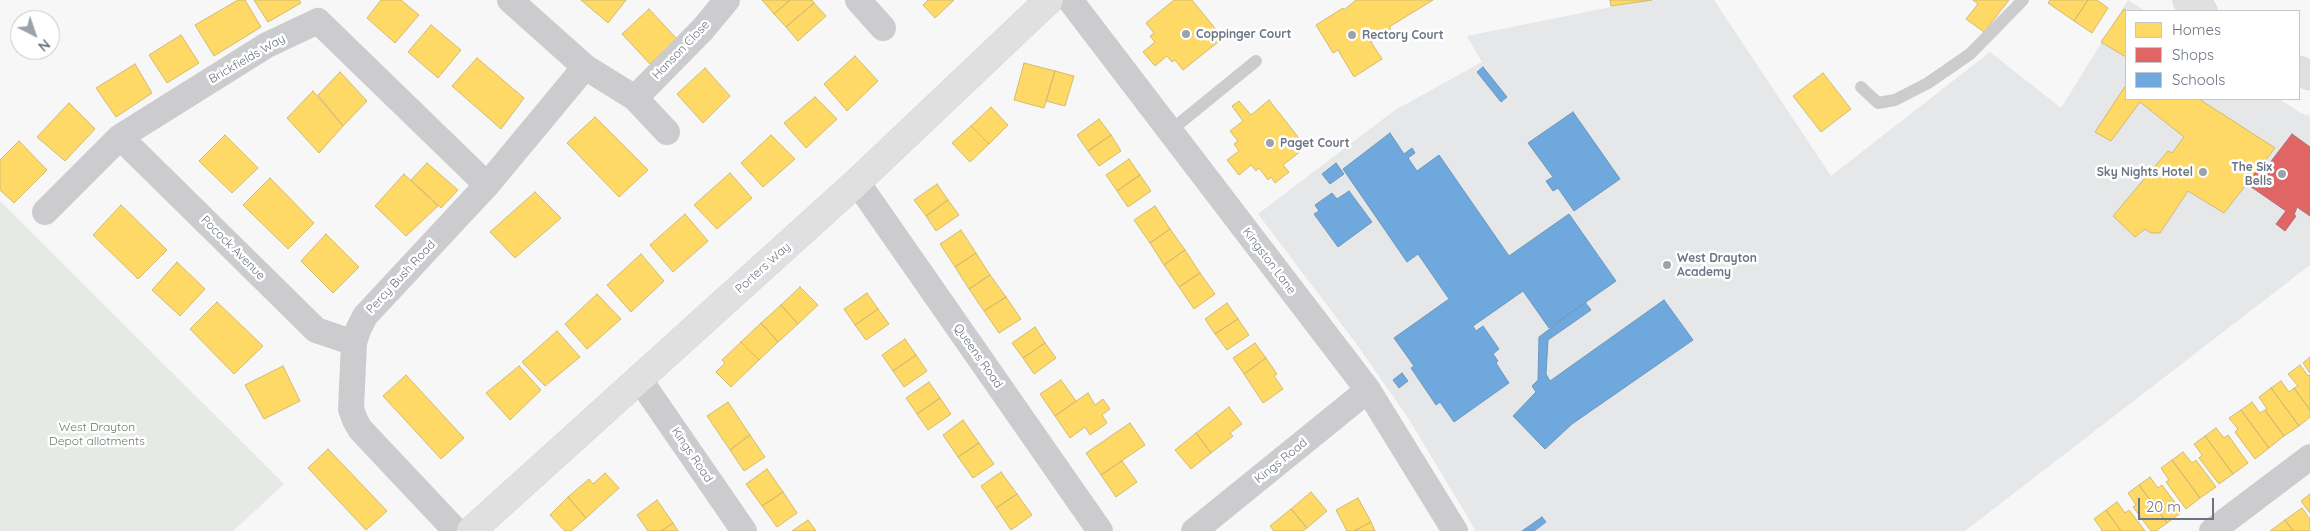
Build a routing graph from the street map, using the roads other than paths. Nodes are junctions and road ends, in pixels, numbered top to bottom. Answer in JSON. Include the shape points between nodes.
{"nodes":[{"id":1,"x":510,"y":0,"type":"edge"},
{"id":2,"x":727,"y":0,"type":"edge"},
{"id":3,"x":858,"y":0,"type":"edge"},
{"id":4,"x":1049,"y":0,"type":"edge"},
{"id":5,"x":1070,"y":0,"type":"edge"},
{"id":6,"x":2022,"y":0,"type":"edge"},
{"id":7,"x":2187,"y":0,"type":"edge"},
{"id":8,"x":2202,"y":10,"type":"edge"},
{"id":9,"x":883,"y":28,"type":"dead end"},
{"id":10,"x":1256,"y":61,"type":"dead end"},
{"id":11,"x":585,"y":67,"type":"junction"},
{"id":12,"x":1861,"y":87,"type":"dead end"},
{"id":13,"x":635,"y":98,"type":"junction"},
{"id":14,"x":1170,"y":131,"type":"junction"},
{"id":15,"x":667,"y":132,"type":"dead end"},
{"id":16,"x":120,"y":137,"type":"junction"},
{"id":17,"x":856,"y":182,"type":"junction"},
{"id":18,"x":487,"y":185,"type":"junction"},
{"id":19,"x":44,"y":212,"type":"dead end"},
{"id":20,"x":354,"y":343,"type":"junction"},
{"id":21,"x":640,"y":380,"type":"junction"},
{"id":22,"x":1368,"y":390,"type":"junction"},
{"id":23,"x":2310,"y":457,"type":"edge"},
{"id":24,"x":1451,"y":529,"type":"edge"},
{"id":25,"x":456,"y":531,"type":"edge"},
{"id":26,"x":471,"y":531,"type":"edge"},
{"id":27,"x":744,"y":531,"type":"edge"},
{"id":28,"x":1100,"y":531,"type":"edge"},
{"id":29,"x":1194,"y":531,"type":"edge"},
{"id":30,"x":2212,"y":531,"type":"edge"}],
"edges":[{"from":1,"to":11,"type":"street"},
{"from":2,"to":13,"type":"street","name":"Hanson Close"},
{"from":3,"to":9,"type":"street"},
{"from":4,"to":17,"type":"street","name":"Porters Way"},
{"from":5,"to":14,"type":"street","name":"Kingston Lane"},
{"from":6,"to":12,"type":"lane","via":[[1970,54],[1928,83],[1895,100],[1878,103]]},
{"from":7,"to":8,"type":"street"},
{"from":10,"to":14,"type":"lane"},
{"from":11,"to":13,"type":"street"},
{"from":11,"to":18,"type":"street","name":"Percy Bush Road"},
{"from":13,"to":15,"type":"street"},
{"from":14,"to":22,"type":"street","name":"Kingston Lane"},
{"from":16,"to":18,"type":"street","name":"Brickfields Way","via":[[267,45],[318,21]]},
{"from":16,"to":19,"type":"street","name":"Brickfields Way"},
{"from":16,"to":20,"type":"street","name":"Pocock Avenue","via":[[316,330]]},
{"from":17,"to":21,"type":"street","name":"Porters Way"},
{"from":17,"to":28,"type":"street","name":"Queens Road"},
{"from":18,"to":20,"type":"street","name":"Percy Bush Road","via":[[365,316]]},
{"from":20,"to":25,"type":"street","name":"Percy Bush Road","via":[[351,409],[355,420]]},
{"from":21,"to":26,"type":"street","name":"Porters Way"},
{"from":21,"to":27,"type":"street","name":"Kings Road"},
{"from":22,"to":24,"type":"street","name":"Kingston Lane"},
{"from":22,"to":29,"type":"street","name":"Kings Road"},
{"from":23,"to":30,"type":"street"}]}
